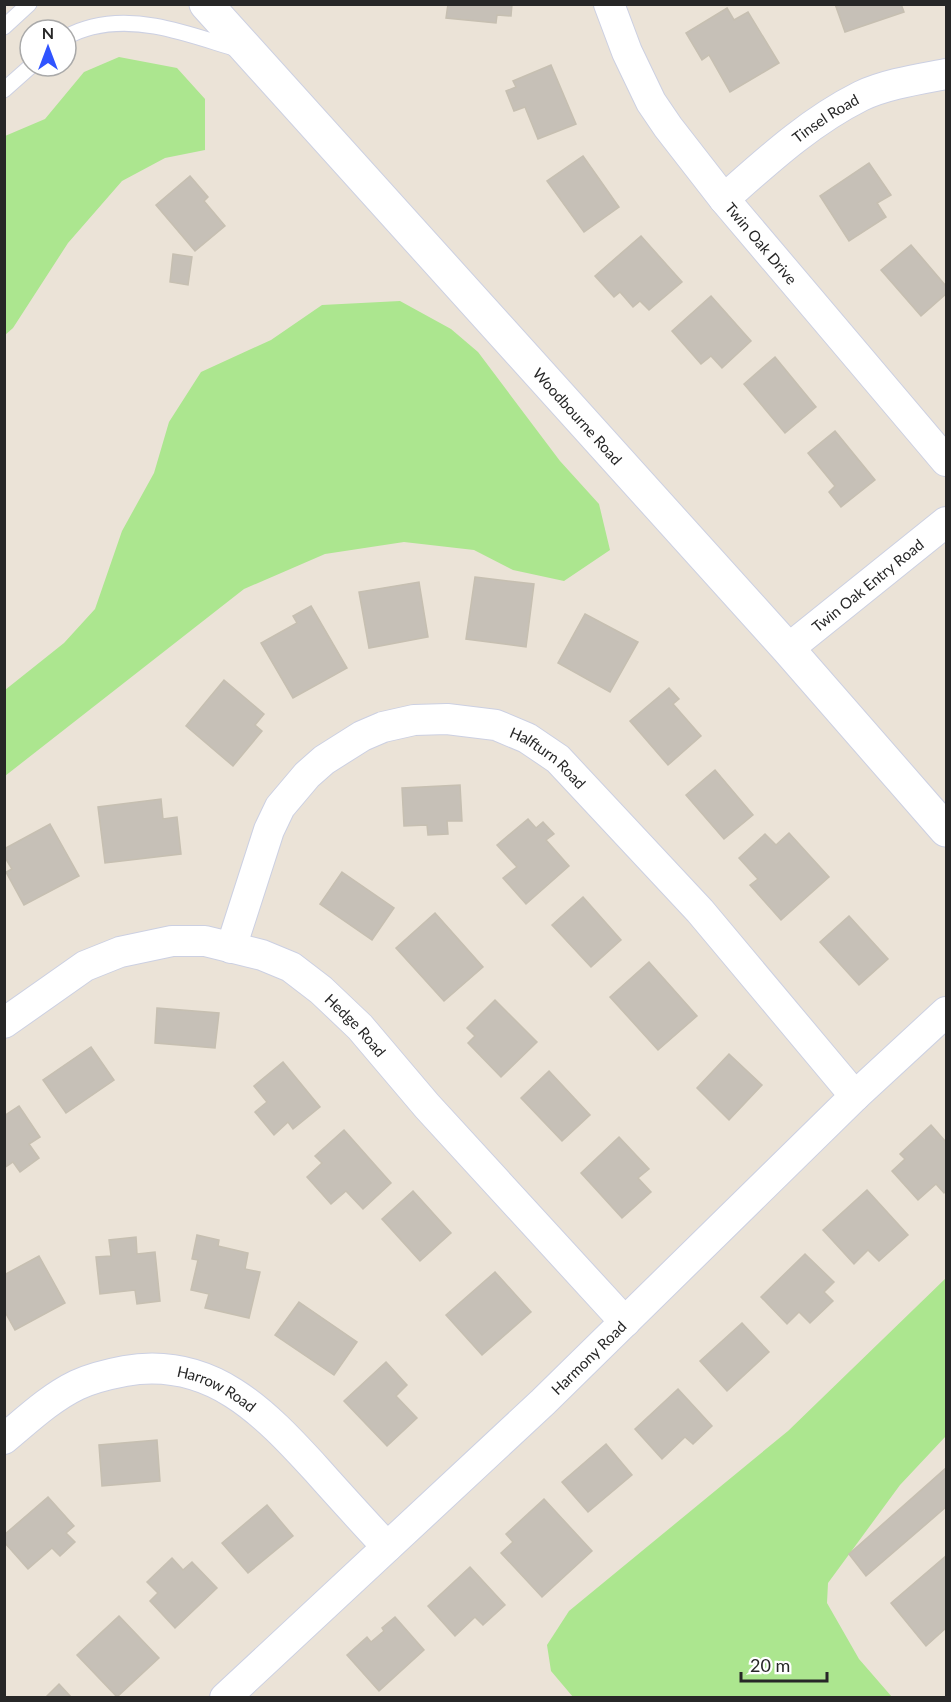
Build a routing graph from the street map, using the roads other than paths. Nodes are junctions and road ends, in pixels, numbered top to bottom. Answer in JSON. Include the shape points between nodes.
{"nodes":[{"id":1,"x":20,"y":4,"type":"edge"},
{"id":2,"x":29,"y":4,"type":"edge"},
{"id":3,"x":206,"y":4,"type":"edge"},
{"id":4,"x":609,"y":4,"type":"edge"},
{"id":5,"x":8,"y":24,"type":"edge"},
{"id":6,"x":78,"y":32,"type":"edge"},
{"id":7,"x":250,"y":53,"type":"junction"},
{"id":8,"x":946,"y":74,"type":"edge"},
{"id":9,"x":18,"y":78,"type":"edge"},
{"id":10,"x":4,"y":90,"type":"edge"},
{"id":11,"x":724,"y":199,"type":"junction"},
{"id":12,"x":946,"y":460,"type":"edge"},
{"id":13,"x":946,"y":522,"type":"edge"},
{"id":14,"x":788,"y":649,"type":"junction"},
{"id":15,"x":946,"y":830,"type":"edge"},
{"id":16,"x":231,"y":948,"type":"junction"},
{"id":17,"x":946,"y":1012,"type":"edge"},
{"id":18,"x":4,"y":1023,"type":"edge"},
{"id":19,"x":855,"y":1096,"type":"junction"},
{"id":20,"x":625,"y":1322,"type":"junction"},
{"id":21,"x":4,"y":1439,"type":"edge"},
{"id":22,"x":387,"y":1547,"type":"junction"},
{"id":23,"x":225,"y":1698,"type":"edge"}],
"edges":[{"from":1,"to":5,"type":"lane"},
{"from":2,"to":5,"type":"lane"},
{"from":3,"to":7,"type":"main road","name":"Woodbourne Road"},
{"from":4,"to":11,"type":"street","name":"Twin Oak Drive","via":[[651,102]]},
{"from":6,"to":7,"type":"lane","via":[[113,23],[140,23]]},
{"from":7,"to":14,"type":"main road","name":"Woodbourne Road"},
{"from":8,"to":11,"type":"street","name":"Tinsel Road","via":[[863,95],[792,140]]},
{"from":9,"to":10,"type":"lane"},
{"from":11,"to":12,"type":"street","name":"Twin Oak Drive"},
{"from":13,"to":14,"type":"street","name":"Twin Oak Entry Road"},
{"from":14,"to":15,"type":"main road","name":"Woodbourne Road"},
{"from":16,"to":18,"type":"street","name":"Hedge Road","via":[[205,941],[172,941],[120,952],[78,971]]},
{"from":16,"to":19,"type":"street","name":"Halfturn Road","via":[[280,807],[324,760],[362,736],[414,720],[447,719],[496,725],[527,738],[558,759],[699,911]]},
{"from":16,"to":20,"type":"street","name":"Hedge Road","via":[[291,967],[360,1027]]},
{"from":17,"to":19,"type":"street","name":"Harmony Road"},
{"from":19,"to":20,"type":"street","name":"Harmony Road"},
{"from":20,"to":22,"type":"street","name":"Harmony Road"},
{"from":21,"to":22,"type":"street","name":"Harrow Road","via":[[48,1403],[78,1385],[143,1368],[187,1372],[217,1382],[246,1400]]},
{"from":22,"to":23,"type":"street","name":"Harmony Road"}]}
